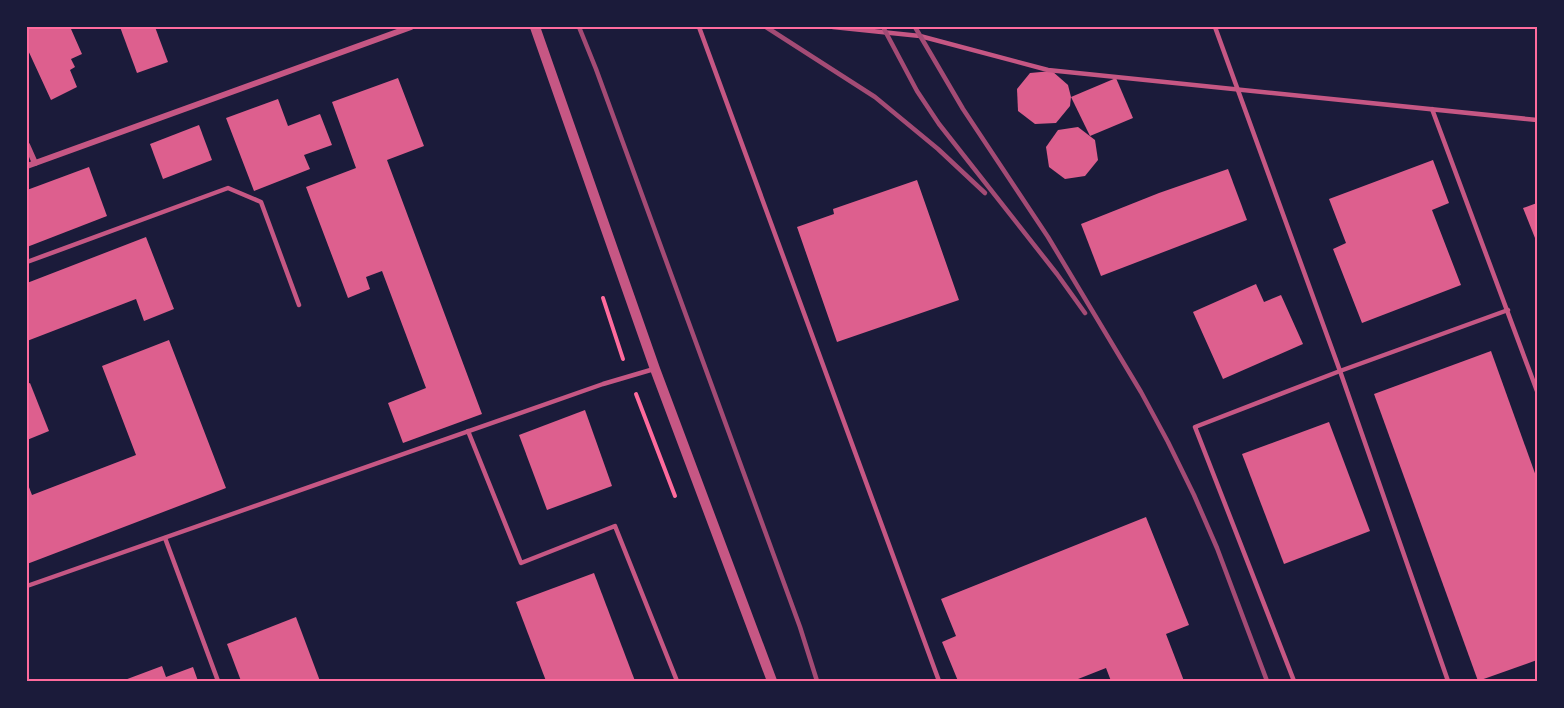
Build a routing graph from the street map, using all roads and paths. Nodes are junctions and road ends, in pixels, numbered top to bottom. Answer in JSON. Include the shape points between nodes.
{"nodes":[{"id":1,"x":411,"y":27,"type":"edge"},
{"id":2,"x":535,"y":27,"type":"edge"},
{"id":3,"x":699,"y":27,"type":"edge"},
{"id":4,"x":833,"y":27,"type":"edge"},
{"id":5,"x":1215,"y":27,"type":"edge"},
{"id":6,"x":1238,"y":90,"type":"junction"},
{"id":7,"x":1432,"y":109,"type":"junction"},
{"id":8,"x":1537,"y":120,"type":"edge"},
{"id":9,"x":27,"y":145,"type":"edge"},
{"id":10,"x":35,"y":163,"type":"junction"},
{"id":11,"x":27,"y":166,"type":"edge"},
{"id":12,"x":27,"y":262,"type":"edge"},
{"id":13,"x":299,"y":305,"type":"dead end"},
{"id":14,"x":1508,"y":310,"type":"junction"},
{"id":15,"x":655,"y":369,"type":"junction"},
{"id":16,"x":1340,"y":371,"type":"junction"},
{"id":17,"x":1537,"y":391,"type":"edge"},
{"id":18,"x":468,"y":431,"type":"junction"},
{"id":19,"x":165,"y":538,"type":"junction"},
{"id":20,"x":27,"y":586,"type":"edge"},
{"id":21,"x":218,"y":681,"type":"edge"},
{"id":22,"x":677,"y":681,"type":"edge"},
{"id":23,"x":772,"y":681,"type":"edge"},
{"id":24,"x":939,"y":681,"type":"edge"},
{"id":25,"x":1294,"y":681,"type":"edge"},
{"id":26,"x":1448,"y":681,"type":"edge"}],
"edges":[{"from":1,"to":10,"type":"street"},
{"from":2,"to":15,"type":"street"},
{"from":3,"to":24,"type":"lane"},
{"from":4,"to":6,"type":"lane","via":[[920,36],[1048,70]]},
{"from":5,"to":6,"type":"lane"},
{"from":6,"to":7,"type":"lane"},
{"from":6,"to":16,"type":"lane"},
{"from":7,"to":8,"type":"lane"},
{"from":7,"to":14,"type":"lane"},
{"from":9,"to":10,"type":"street"},
{"from":10,"to":11,"type":"street"},
{"from":12,"to":13,"type":"lane","via":[[228,188],[261,202]]},
{"from":14,"to":16,"type":"lane"},
{"from":14,"to":17,"type":"lane"},
{"from":15,"to":18,"type":"lane"},
{"from":15,"to":23,"type":"street"},
{"from":16,"to":25,"type":"lane","via":[[1195,427]]},
{"from":16,"to":26,"type":"lane"},
{"from":18,"to":19,"type":"lane"},
{"from":18,"to":22,"type":"lane","via":[[521,563],[615,526]]},
{"from":19,"to":20,"type":"lane"},
{"from":19,"to":21,"type":"lane"}]}
